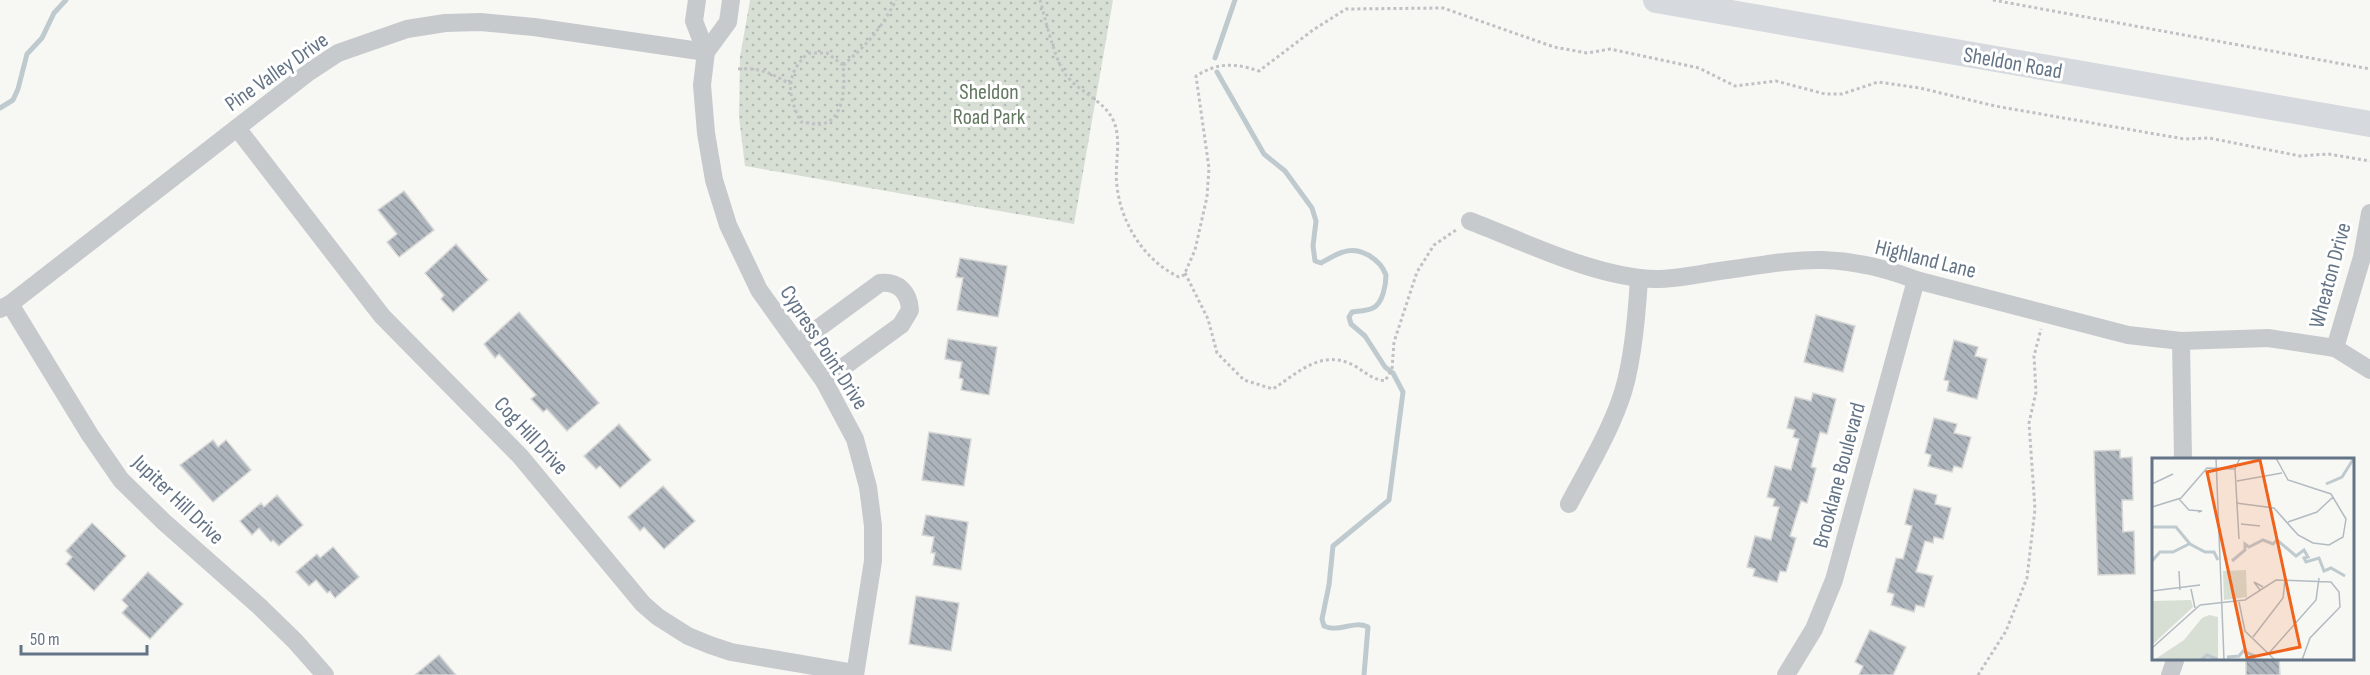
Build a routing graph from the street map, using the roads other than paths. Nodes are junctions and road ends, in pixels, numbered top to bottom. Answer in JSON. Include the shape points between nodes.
{"nodes":[{"id":1,"x":697,"y":0,"type":"edge"},
{"id":2,"x":731,"y":0,"type":"edge"},
{"id":3,"x":1656,"y":0,"type":"edge"},
{"id":4,"x":706,"y":52,"type":"junction"},
{"id":5,"x":2370,"y":124,"type":"edge"},
{"id":6,"x":237,"y":128,"type":"junction"},
{"id":7,"x":2370,"y":213,"type":"edge"},
{"id":8,"x":1470,"y":221,"type":"road end"},
{"id":9,"x":1639,"y":278,"type":"junction"},
{"id":10,"x":1916,"y":280,"type":"junction"},
{"id":11,"x":5,"y":306,"type":"edge"},
{"id":12,"x":2181,"y":340,"type":"junction"},
{"id":13,"x":798,"y":343,"type":"junction"},
{"id":14,"x":2335,"y":348,"type":"junction"},
{"id":15,"x":2370,"y":370,"type":"edge"},
{"id":16,"x":824,"y":381,"type":"junction"},
{"id":17,"x":2183,"y":458,"type":"edge"},
{"id":18,"x":1569,"y":504,"type":"dead end"},
{"id":19,"x":2175,"y":660,"type":"edge"},
{"id":20,"x":855,"y":674,"type":"edge"},
{"id":21,"x":325,"y":675,"type":"edge"},
{"id":22,"x":1786,"y":675,"type":"edge"},
{"id":23,"x":2170,"y":675,"type":"edge"}],
"edges":[{"from":1,"to":4,"type":"street","name":"Cypress Point Drive","via":[[694,21]]},
{"from":2,"to":4,"type":"street","name":"Cypress Point Drive","via":[[728,22]]},
{"from":3,"to":5,"type":"main road","name":"Sheldon Road"},
{"from":4,"to":6,"type":"street","name":"Pine Valley Drive","via":[[480,22],[407,29],[338,53]]},
{"from":4,"to":13,"type":"street","name":"Cypress Point Drive","via":[[702,85],[706,133],[714,180],[728,225],[759,290]]},
{"from":6,"to":11,"type":"street","name":"Pine Valley Drive"},
{"from":6,"to":20,"type":"street","name":"Cog Hill Drive","via":[[382,316],[520,456],[643,604],[688,636],[731,652]]},
{"from":7,"to":14,"type":"street","name":"Wheaton Drive","via":[[2362,257]]},
{"from":8,"to":9,"type":"street","name":"Highland Lane","via":[[1608,272]]},
{"from":9,"to":10,"type":"street","name":"Highland Lane","via":[[1825,260]]},
{"from":9,"to":18,"type":"street","via":[[1622,399]]},
{"from":10,"to":12,"type":"street","name":"Highland Lane","via":[[2128,335]]},
{"from":10,"to":22,"type":"street","name":"Brooklane Boulevard","via":[[1834,580],[1814,629]]},
{"from":11,"to":21,"type":"street","name":"Jupiter Hill Drive","via":[[121,480],[259,606]]},
{"from":12,"to":14,"type":"street","name":"Highland Lane","via":[[2268,339]]},
{"from":12,"to":17,"type":"street"},
{"from":13,"to":16,"type":"street","name":"Cypress Point Drive"},
{"from":13,"to":16,"type":"street","via":[[880,283],[889,282],[906,293],[909,310],[901,325]]},
{"from":14,"to":15,"type":"street","name":"Highland Lane"},
{"from":16,"to":20,"type":"street","name":"Cypress Point Drive","via":[[855,439],[868,487],[873,526],[871,582]]},
{"from":19,"to":23,"type":"street"}]}
